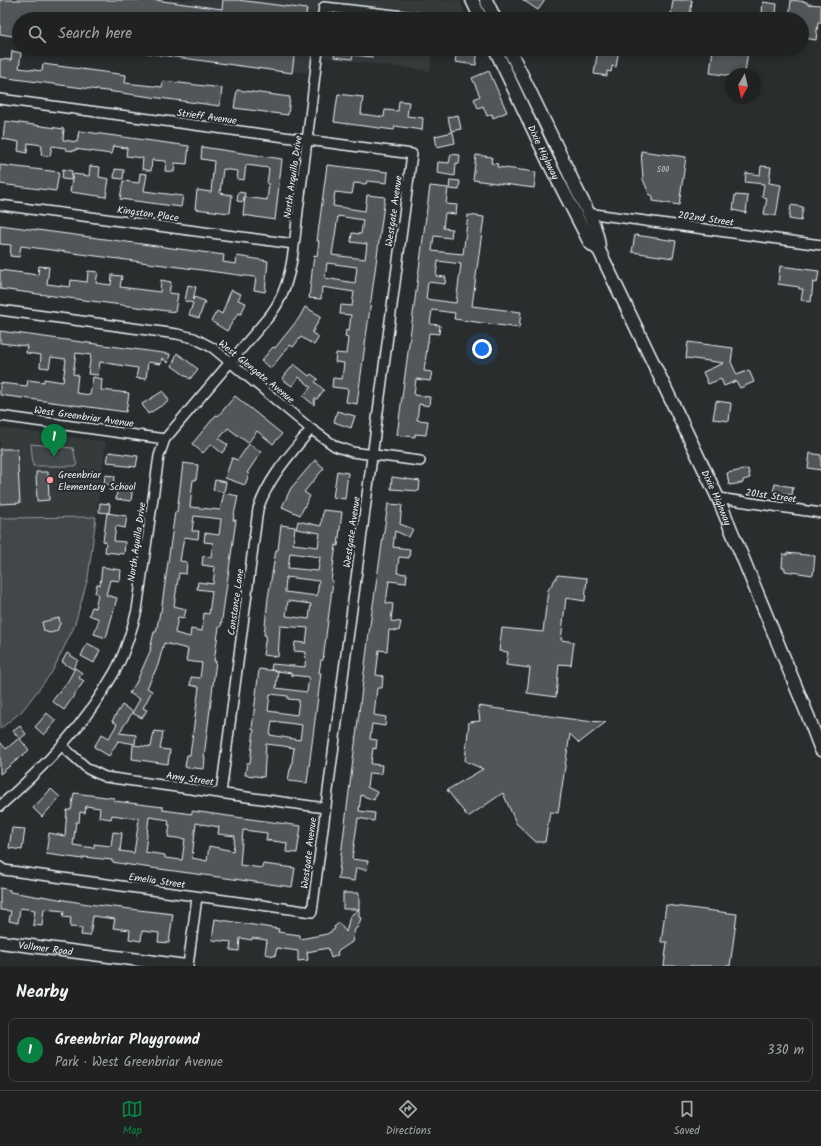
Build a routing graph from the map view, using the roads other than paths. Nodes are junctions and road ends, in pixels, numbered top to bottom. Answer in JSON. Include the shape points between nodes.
{"nodes":[{"id":1,"x":472,"y":0,"type":"edge"},
{"id":2,"x":486,"y":0,"type":"edge"},
{"id":3,"x":323,"y":12,"type":"edge"},
{"id":4,"x":369,"y":12,"type":"edge"},
{"id":5,"x":478,"y":12,"type":"edge"},
{"id":6,"x":492,"y":12,"type":"edge"},
{"id":7,"x":317,"y":56,"type":"edge"},
{"id":8,"x":498,"y":56,"type":"edge"},
{"id":9,"x":513,"y":56,"type":"edge"},
{"id":10,"x":0,"y":99,"type":"edge"},
{"id":11,"x":308,"y":140,"type":"junction"},
{"id":12,"x":412,"y":154,"type":"joint"},
{"id":13,"x":0,"y":205,"type":"edge"},
{"id":14,"x":587,"y":213,"type":"junction"},
{"id":15,"x":294,"y":244,"type":"junction"},
{"id":16,"x":821,"y":245,"type":"edge"},
{"id":17,"x":599,"y":250,"type":"junction"},
{"id":18,"x":288,"y":278,"type":"joint"},
{"id":19,"x":0,"y":310,"type":"edge"},
{"id":20,"x":230,"y":363,"type":"junction"},
{"id":21,"x":0,"y":416,"type":"edge"},
{"id":22,"x":311,"y":429,"type":"junction"},
{"id":23,"x":165,"y":439,"type":"junction"},
{"id":24,"x":372,"y":454,"type":"junction"},
{"id":25,"x":420,"y":461,"type":"dead end"},
{"id":26,"x":718,"y":498,"type":"junction"},
{"id":27,"x":821,"y":513,"type":"edge"},
{"id":28,"x":62,"y":746,"type":"junction"},
{"id":29,"x":821,"y":750,"type":"edge"},
{"id":30,"x":220,"y":793,"type":"junction"},
{"id":31,"x":0,"y":806,"type":"edge"},
{"id":32,"x":325,"y":808,"type":"junction"},
{"id":33,"x":0,"y":867,"type":"edge"},
{"id":34,"x":197,"y":897,"type":"junction"},
{"id":35,"x":312,"y":912,"type":"joint"},
{"id":36,"x":0,"y":942,"type":"edge"},
{"id":37,"x":187,"y":966,"type":"edge"}],
"edges":[{"from":1,"to":5,"type":"main road"},
{"from":2,"to":6,"type":"main road"},
{"from":3,"to":4,"type":"street","via":[[324,7]]},
{"from":7,"to":11,"type":"street","name":"North Arquilla Drive"},
{"from":8,"to":17,"type":"main road","name":"Dixie Highway","via":[[549,164],[590,243]]},
{"from":9,"to":14,"type":"main road","name":"Dixie Highway"},
{"from":10,"to":11,"type":"street","name":"Strieff Avenue"},
{"from":11,"to":12,"type":"street","name":"Strieff Avenue"},
{"from":11,"to":15,"type":"street","name":"North Arquilla Drive"},
{"from":12,"to":24,"type":"street","name":"Westgate Avenue"},
{"from":13,"to":15,"type":"street","name":"Kingston Place"},
{"from":14,"to":16,"type":"street","name":"202nd Street"},
{"from":14,"to":17,"type":"main road","name":"Dixie Highway","via":[[599,240]]},
{"from":15,"to":18,"type":"street","name":"North Arquilla Drive"},
{"from":17,"to":26,"type":"main road","name":"Dixie Highway"},
{"from":18,"to":20,"type":"street","name":"North Aquilla Drive","via":[[276,307]]},
{"from":19,"to":20,"type":"street","name":"West Glengate Avenue","via":[[178,334],[194,338],[213,348]]},
{"from":20,"to":22,"type":"street","name":"West Glengate Avenue"},
{"from":20,"to":23,"type":"street","name":"North Aquilla Drive"},
{"from":21,"to":23,"type":"street","name":"West Greenbriar Avenue"},
{"from":22,"to":24,"type":"street","name":"West Glengate Avenue","via":[[336,446],[352,452]]},
{"from":22,"to":30,"type":"street","name":"Constance Lane","via":[[268,485],[258,509]]},
{"from":23,"to":28,"type":"street","name":"North Aquilla Drive","via":[[159,456],[133,625],[115,672],[87,716]]},
{"from":24,"to":25,"type":"street","name":"West Glengate Avenue"},
{"from":24,"to":32,"type":"street","name":"Westgate Avenue"},
{"from":26,"to":27,"type":"street","name":"201st Street"},
{"from":26,"to":29,"type":"main road","name":"Dixie Highway"},
{"from":28,"to":30,"type":"street","name":"Amy Street","via":[[98,775]]},
{"from":28,"to":31,"type":"street","name":"North Aquilla Drive"},
{"from":30,"to":32,"type":"street","name":"Amy Street"},
{"from":32,"to":35,"type":"street","name":"Westgate Avenue"},
{"from":33,"to":34,"type":"street","name":"Emelia Street","via":[[4,870]]},
{"from":34,"to":35,"type":"street","name":"Emelia Street"},
{"from":34,"to":37,"type":"street"},
{"from":36,"to":37,"type":"main road","name":"Vollmer Road"}]}
